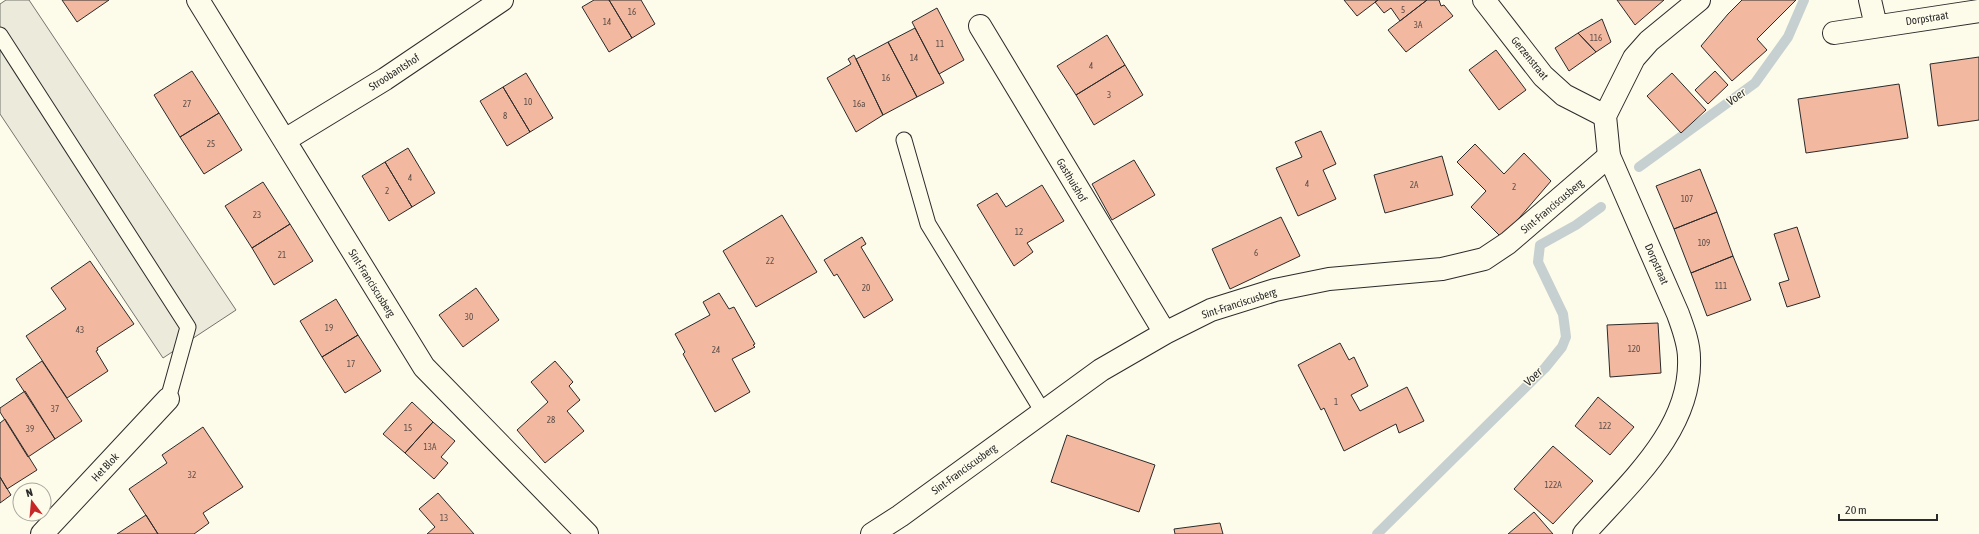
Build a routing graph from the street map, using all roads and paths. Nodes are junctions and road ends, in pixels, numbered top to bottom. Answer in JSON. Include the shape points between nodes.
{"nodes":[{"id":1,"x":198,"y":0,"type":"edge"},
{"id":2,"x":502,"y":0,"type":"edge"},
{"id":3,"x":1484,"y":0,"type":"edge"},
{"id":4,"x":1699,"y":0,"type":"edge"},
{"id":5,"x":1870,"y":0,"type":"edge"},
{"id":6,"x":1979,"y":11,"type":"edge"},
{"id":7,"x":980,"y":26,"type":"dead end"},
{"id":8,"x":1876,"y":26,"type":"junction"},
{"id":9,"x":1834,"y":33,"type":"dead end"},
{"id":10,"x":0,"y":35,"type":"edge"},
{"id":11,"x":1605,"y":116,"type":"junction"},
{"id":12,"x":285,"y":140,"type":"junction"},
{"id":13,"x":904,"y":140,"type":"dead end"},
{"id":14,"x":1609,"y":156,"type":"junction"},
{"id":15,"x":1164,"y":333,"type":"junction"},
{"id":16,"x":168,"y":399,"type":"joint"},
{"id":17,"x":1043,"y":412,"type":"junction"},
{"id":18,"x":42,"y":534,"type":"edge"},
{"id":19,"x":587,"y":534,"type":"edge"},
{"id":20,"x":872,"y":534,"type":"edge"},
{"id":21,"x":1584,"y":534,"type":"edge"}],
"edges":[{"from":1,"to":12,"type":"street","name":"Sint-Franciscusberg"},
{"from":2,"to":12,"type":"street","name":"Stroobantshof","via":[[385,79]]},
{"from":3,"to":11,"type":"street","name":"Gerzenstraat","via":[[1543,76],[1564,95]]},
{"from":4,"to":11,"type":"street","via":[[1649,41],[1634,58]]},
{"from":5,"to":8,"type":"street"},
{"from":6,"to":8,"type":"street","name":"Dorpstraat"},
{"from":7,"to":15,"type":"street","name":"Gasthuishof"},
{"from":8,"to":9,"type":"street","name":"Dorpstraat"},
{"from":10,"to":16,"type":"lane","via":[[188,327]]},
{"from":11,"to":14,"type":"street","name":"Dorpstraat"},
{"from":12,"to":19,"type":"street","name":"Sint-Franciscusberg","via":[[424,367]]},
{"from":13,"to":17,"type":"lane","via":[[928,224]]},
{"from":14,"to":15,"type":"street","name":"Sint-Franciscusberg","via":[[1508,243],[1484,259],[1442,269],[1329,279],[1275,290],[1211,310]]},
{"from":14,"to":21,"type":"street","name":"Dorpstraat","via":[[1678,314],[1690,356],[1688,387],[1665,439]]},
{"from":15,"to":17,"type":"street","name":"Sint-Franciscusberg","via":[[1101,370]]},
{"from":16,"to":18,"type":"street","name":"Het Blok"},
{"from":17,"to":20,"type":"street","name":"Sint-Franciscusberg"}]}
